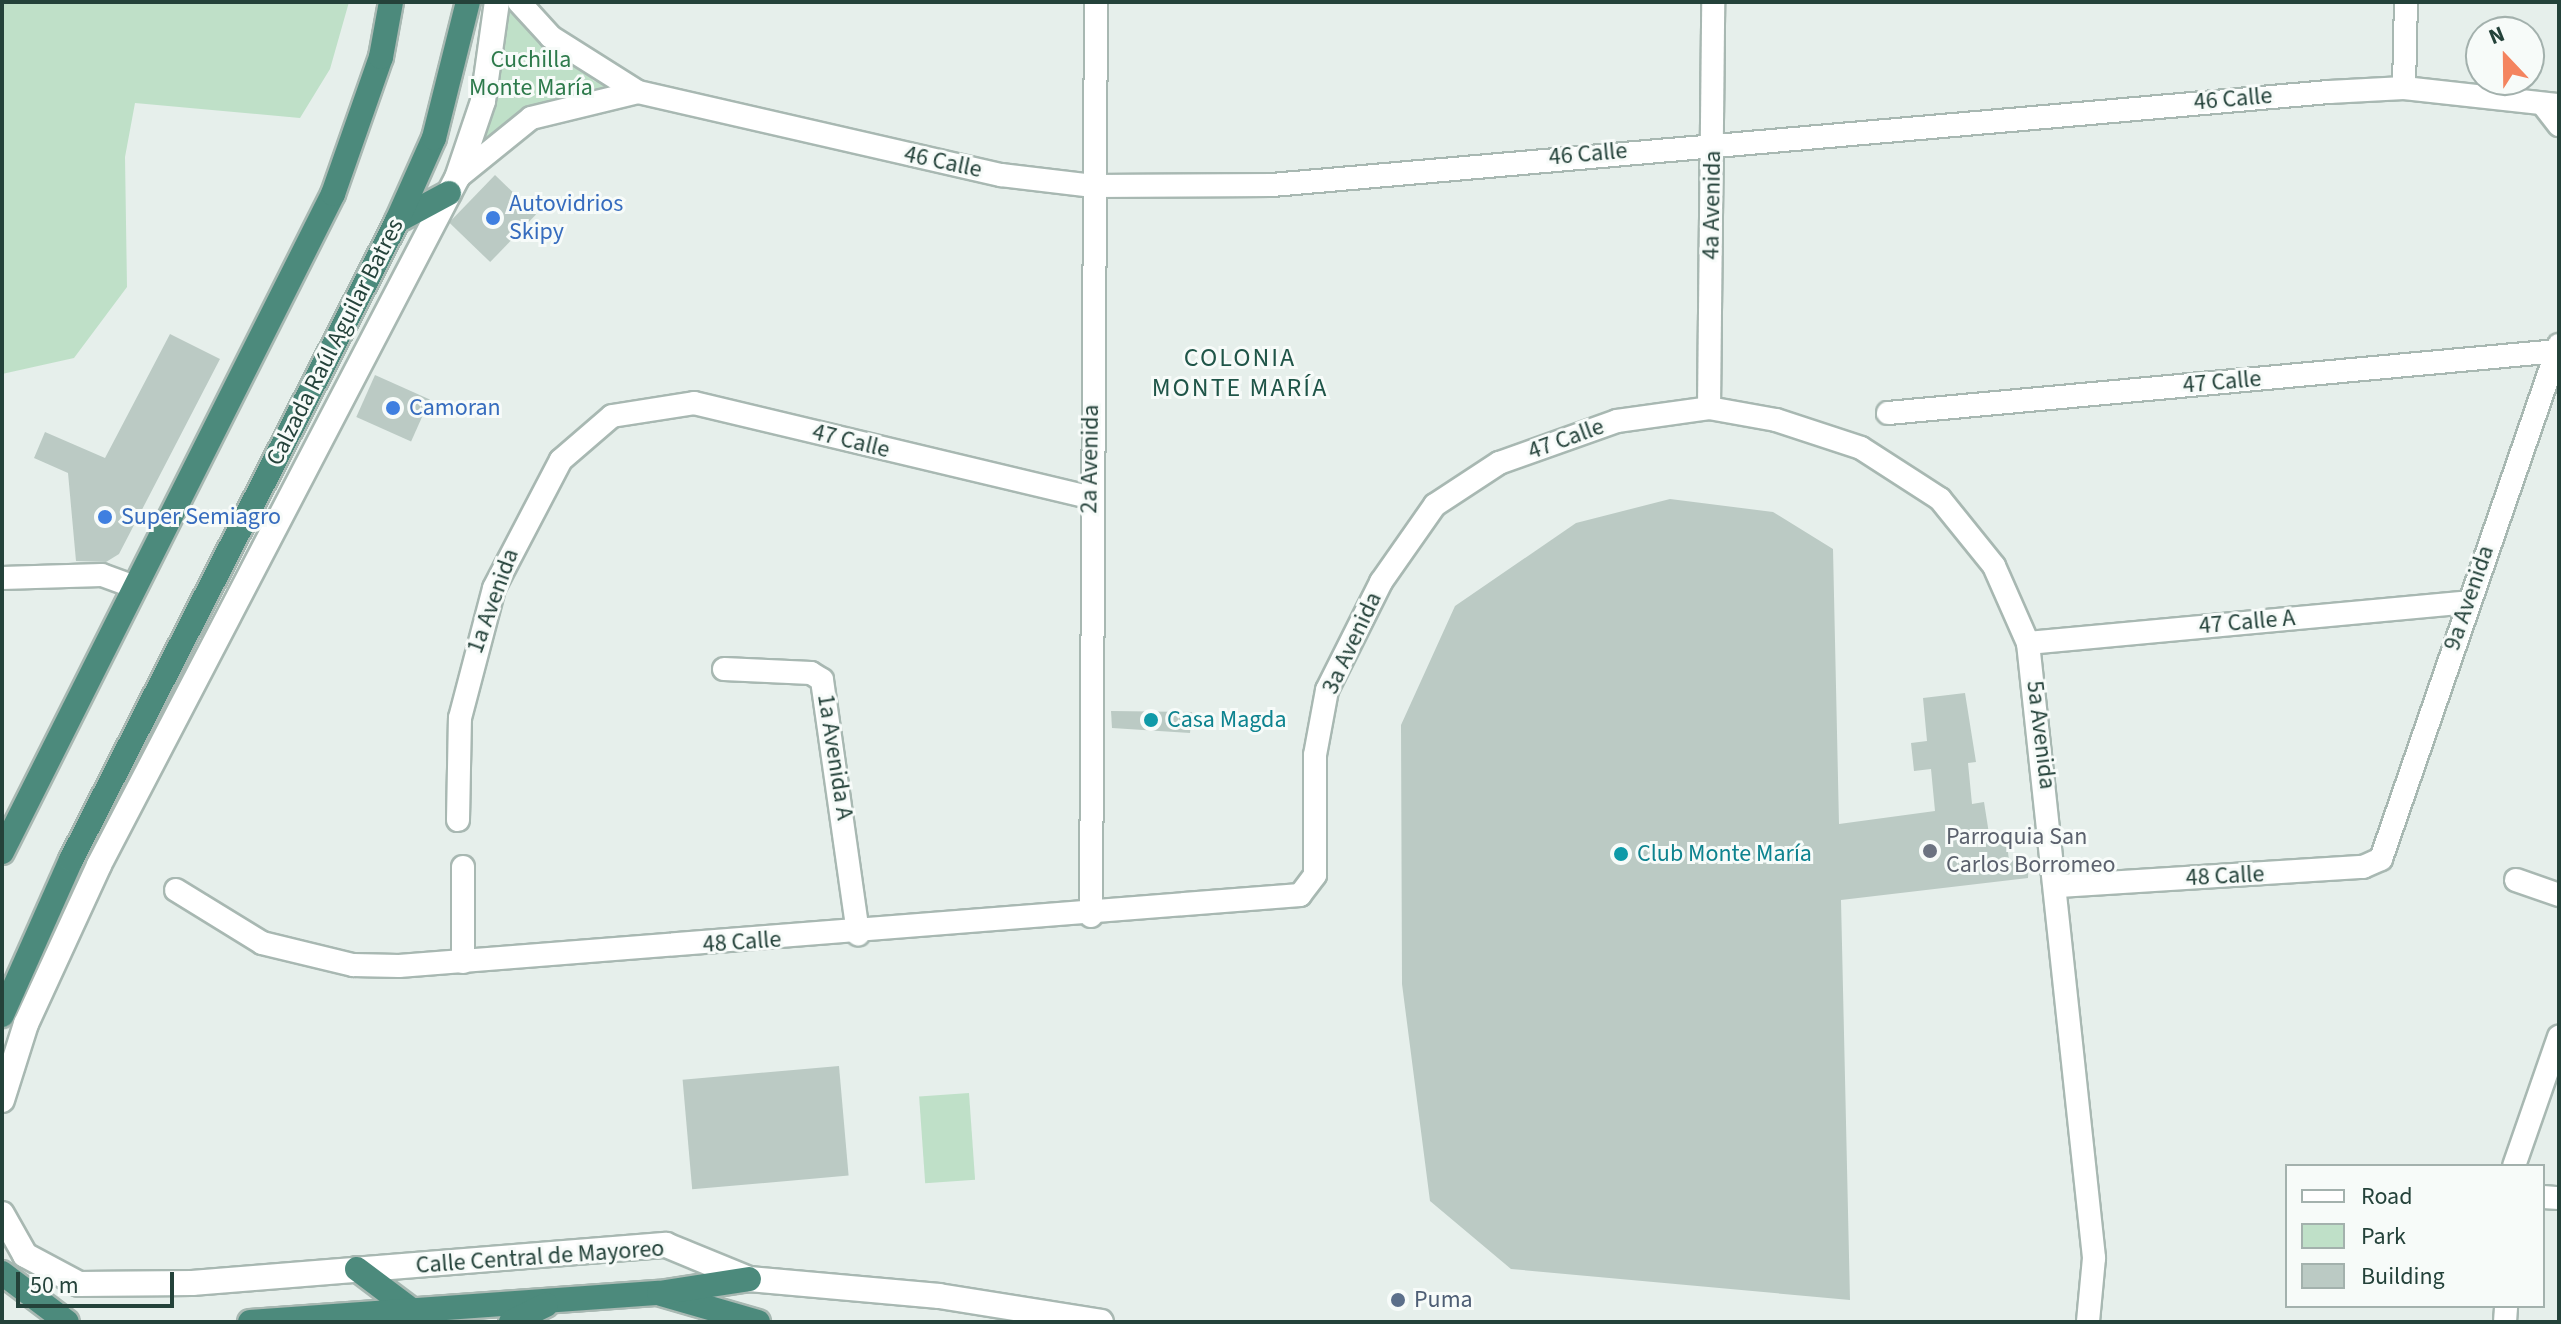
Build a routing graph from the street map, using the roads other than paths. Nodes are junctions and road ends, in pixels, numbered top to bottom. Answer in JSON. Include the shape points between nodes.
{"nodes":[{"id":1,"x":391,"y":2,"type":"edge"},
{"id":2,"x":468,"y":2,"type":"edge"},
{"id":3,"x":497,"y":2,"type":"edge"},
{"id":4,"x":519,"y":2,"type":"edge"},
{"id":5,"x":1096,"y":2,"type":"edge"},
{"id":6,"x":1713,"y":2,"type":"edge"},
{"id":7,"x":2406,"y":2,"type":"edge"},
{"id":8,"x":2404,"y":88,"type":"junction"},
{"id":9,"x":638,"y":92,"type":"junction"},
{"id":10,"x":2552,"y":106,"type":"edge"},
{"id":11,"x":2559,"y":125,"type":"edge"},
{"id":12,"x":1712,"y":143,"type":"junction"},
{"id":13,"x":453,"y":185,"type":"junction"},
{"id":14,"x":1093,"y":186,"type":"junction"},
{"id":15,"x":397,"y":221,"type":"junction"},
{"id":16,"x":2558,"y":348,"type":"edge"},
{"id":17,"x":1709,"y":408,"type":"junction"},
{"id":18,"x":1888,"y":413,"type":"dead end"},
{"id":19,"x":612,"y":416,"type":"joint"},
{"id":20,"x":1776,"y":420,"type":"joint"},
{"id":21,"x":1499,"y":463,"type":"joint"},
{"id":22,"x":1089,"y":497,"type":"junction"},
{"id":23,"x":2,"y":578,"type":"edge"},
{"id":24,"x":135,"y":587,"type":"junction"},
{"id":25,"x":2466,"y":602,"type":"junction"},
{"id":26,"x":2028,"y":643,"type":"junction"},
{"id":27,"x":724,"y":669,"type":"dead end"},
{"id":28,"x":458,"y":820,"type":"dead end"},
{"id":29,"x":2,"y":852,"type":"edge"},
{"id":30,"x":2385,"y":853,"type":"joint"},
{"id":31,"x":463,"y":867,"type":"dead end"},
{"id":32,"x":1315,"y":875,"type":"joint"},
{"id":33,"x":2516,"y":880,"type":"dead end"},
{"id":34,"x":2059,"y":886,"type":"junction"},
{"id":35,"x":176,"y":890,"type":"dead end"},
{"id":36,"x":2559,"y":895,"type":"edge"},
{"id":37,"x":1091,"y":916,"type":"junction"},
{"id":38,"x":858,"y":934,"type":"junction"},
{"id":39,"x":463,"y":962,"type":"junction"},
{"id":40,"x":2,"y":1015,"type":"edge"},
{"id":41,"x":2559,"y":1037,"type":"edge"},
{"id":42,"x":2,"y":1100,"type":"edge"},
{"id":43,"x":2515,"y":1164,"type":"edge"},
{"id":44,"x":2,"y":1214,"type":"edge"},
{"id":45,"x":357,"y":1269,"type":"junction"},
{"id":46,"x":2,"y":1273,"type":"edge"},
{"id":47,"x":749,"y":1279,"type":"junction"},
{"id":48,"x":659,"y":1293,"type":"junction"},
{"id":49,"x":559,"y":1299,"type":"junction"},
{"id":50,"x":413,"y":1311,"type":"junction"},
{"id":51,"x":731,"y":1320,"type":"edge"},
{"id":52,"x":67,"y":1322,"type":"edge"},
{"id":53,"x":250,"y":1322,"type":"edge"},
{"id":54,"x":511,"y":1322,"type":"edge"},
{"id":55,"x":758,"y":1322,"type":"edge"},
{"id":56,"x":1101,"y":1322,"type":"edge"},
{"id":57,"x":2088,"y":1322,"type":"edge"}],
"edges":[{"from":1,"to":24,"type":"highway","via":[[381,57],[333,194]]},
{"from":2,"to":15,"type":"highway","name":"Calzada Raúl Aguilar Batres","via":[[434,138]]},
{"from":3,"to":13,"type":"street","via":[[483,101]]},
{"from":4,"to":9,"type":"street","name":"46 Calle","via":[[551,37]]},
{"from":5,"to":14,"type":"street","name":"2a Avenida"},
{"from":6,"to":12,"type":"street","name":"4a Avenida"},
{"from":7,"to":8,"type":"street"},
{"from":8,"to":10,"type":"street","name":"46 Calle"},
{"from":8,"to":12,"type":"street","name":"46 Calle"},
{"from":9,"to":13,"type":"street","name":"46 Calle","via":[[531,118]]},
{"from":9,"to":14,"type":"street","name":"46 Calle","via":[[972,169]]},
{"from":10,"to":11,"type":"street","name":"46 Calle"},
{"from":12,"to":14,"type":"street","name":"46 Calle","via":[[1272,185]]},
{"from":12,"to":17,"type":"street","name":"4a Avenida"},
{"from":13,"to":15,"type":"highway"},
{"from":13,"to":42,"type":"street","via":[[99,865],[26,1024]]},
{"from":14,"to":22,"type":"street","name":"2a Avenida"},
{"from":15,"to":40,"type":"highway","name":"Calzada Raúl Aguilar Batres","via":[[71,860]]},
{"from":16,"to":18,"type":"street","name":"47 Calle"},
{"from":16,"to":25,"type":"street","name":"9a Avenida"},
{"from":17,"to":20,"type":"street","name":"47 Calle"},
{"from":17,"to":21,"type":"street","name":"47 Calle","via":[[1617,421]]},
{"from":19,"to":22,"type":"street","name":"47 Calle","via":[[694,403]]},
{"from":19,"to":28,"type":"street","name":"1a Avenida","via":[[561,460],[494,588],[460,718]]},
{"from":20,"to":26,"type":"street","name":"5a Avenida","via":[[1861,448],[1940,499],[1994,566]]},
{"from":21,"to":32,"type":"street","name":"3a Avenida","via":[[1435,505],[1399,551],[1338,661],[1315,755]]},
{"from":22,"to":37,"type":"street","name":"2a Avenida"},
{"from":23,"to":24,"type":"street","via":[[102,575]]},
{"from":24,"to":29,"type":"highway"},
{"from":25,"to":26,"type":"street","name":"47 Calle A"},
{"from":25,"to":30,"type":"street","name":"9a Avenida"},
{"from":26,"to":34,"type":"street","name":"5a Avenida"},
{"from":27,"to":38,"type":"street","name":"1a Avenida A","via":[[811,673],[822,680]]},
{"from":30,"to":34,"type":"street","name":"48 Calle","via":[[2363,867]]},
{"from":31,"to":39,"type":"street"},
{"from":32,"to":37,"type":"street","name":"48 Calle","via":[[1300,895]]},
{"from":33,"to":36,"type":"street"},
{"from":34,"to":57,"type":"street","name":"5a Avenida","via":[[2094,1258]]},
{"from":35,"to":39,"type":"street","name":"48 Calle","via":[[262,943],[296,953],[353,965]]},
{"from":37,"to":38,"type":"street","name":"48 Calle"},
{"from":38,"to":39,"type":"street","name":"48 Calle"},
{"from":41,"to":43,"type":"street"},
{"from":44,"to":45,"type":"street","name":"Calle Central de Mayoreo","via":[[25,1255],[79,1284]]},
{"from":45,"to":47,"type":"street","name":"Calle Central de Mayoreo","via":[[666,1245]]},
{"from":45,"to":50,"type":"highway"},
{"from":46,"to":52,"type":"highway"},
{"from":47,"to":48,"type":"highway"},
{"from":47,"to":56,"type":"street","name":"Calle Central de Mayoreo","via":[[939,1296]]},
{"from":48,"to":49,"type":"highway"},
{"from":48,"to":51,"type":"highway"},
{"from":49,"to":50,"type":"highway"},
{"from":49,"to":54,"type":"highway"},
{"from":50,"to":53,"type":"highway"},
{"from":51,"to":55,"type":"highway"}]}
